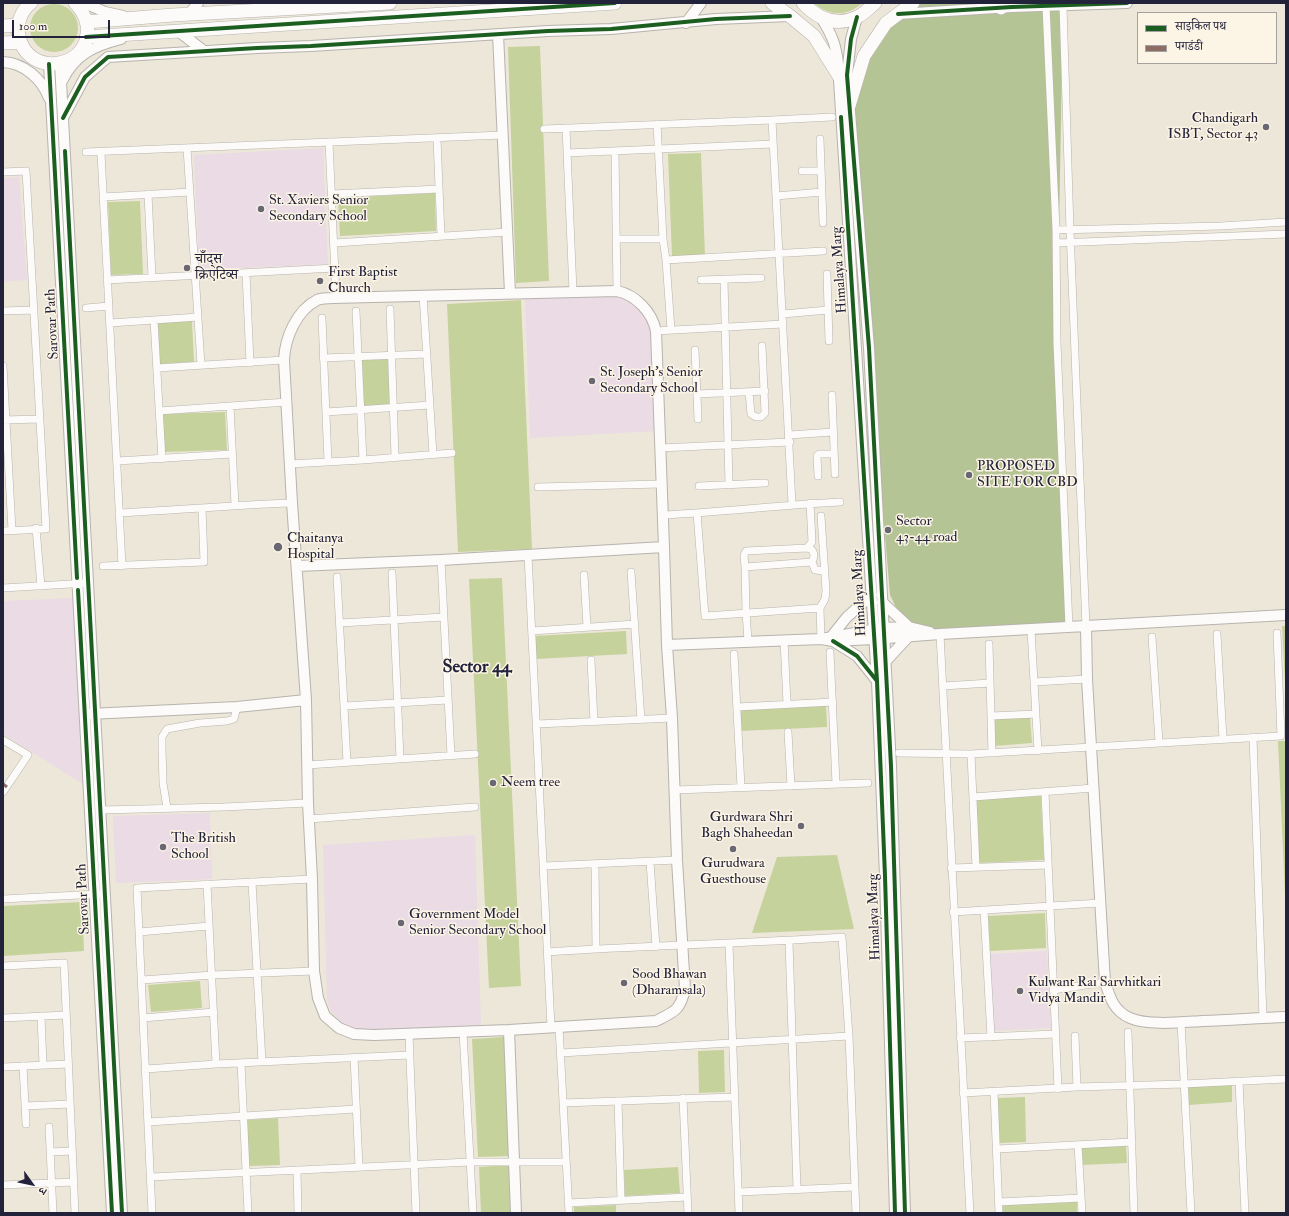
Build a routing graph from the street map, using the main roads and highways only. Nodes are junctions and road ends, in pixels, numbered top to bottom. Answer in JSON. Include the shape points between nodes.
{"nodes":[{"id":1,"x":31,"y":3,"type":"edge"},
{"id":2,"x":75,"y":3,"type":"edge"},
{"id":3,"x":390,"y":3,"type":"edge"},
{"id":4,"x":615,"y":3,"type":"edge"},
{"id":5,"x":772,"y":3,"type":"edge"},
{"id":6,"x":803,"y":3,"type":"edge"},
{"id":7,"x":913,"y":3,"type":"edge"},
{"id":8,"x":872,"y":4,"type":"edge"},
{"id":9,"x":86,"y":22,"type":"junction"},
{"id":10,"x":18,"y":25,"type":"junction"},
{"id":11,"x":3,"y":26,"type":"edge"},
{"id":12,"x":86,"y":37,"type":"junction"},
{"id":13,"x":21,"y":42,"type":"junction"},
{"id":14,"x":3,"y":43,"type":"edge"},
{"id":15,"x":839,"y":76,"type":"road end"},
{"id":16,"x":849,"y":106,"type":"road end"}],
"edges":[{"from":1,"to":10,"type":"highway"},
{"from":2,"to":9,"type":"highway","via":[[82,10]]},
{"from":3,"to":9,"type":"highway"},
{"from":4,"to":12,"type":"highway"},
{"from":5,"to":15,"type":"highway","via":[[814,36]]},
{"from":6,"to":8,"type":"highway","via":[[811,12],[834,22],[857,17]]},
{"from":7,"to":16,"type":"highway","via":[[886,23],[864,56]]},
{"from":9,"to":12,"type":"highway"},
{"from":10,"to":11,"type":"highway"},
{"from":10,"to":13,"type":"highway"},
{"from":12,"to":13,"type":"highway","via":[[77,54],[68,60],[55,63],[40,62],[30,55]]},
{"from":13,"to":14,"type":"highway"}]}
